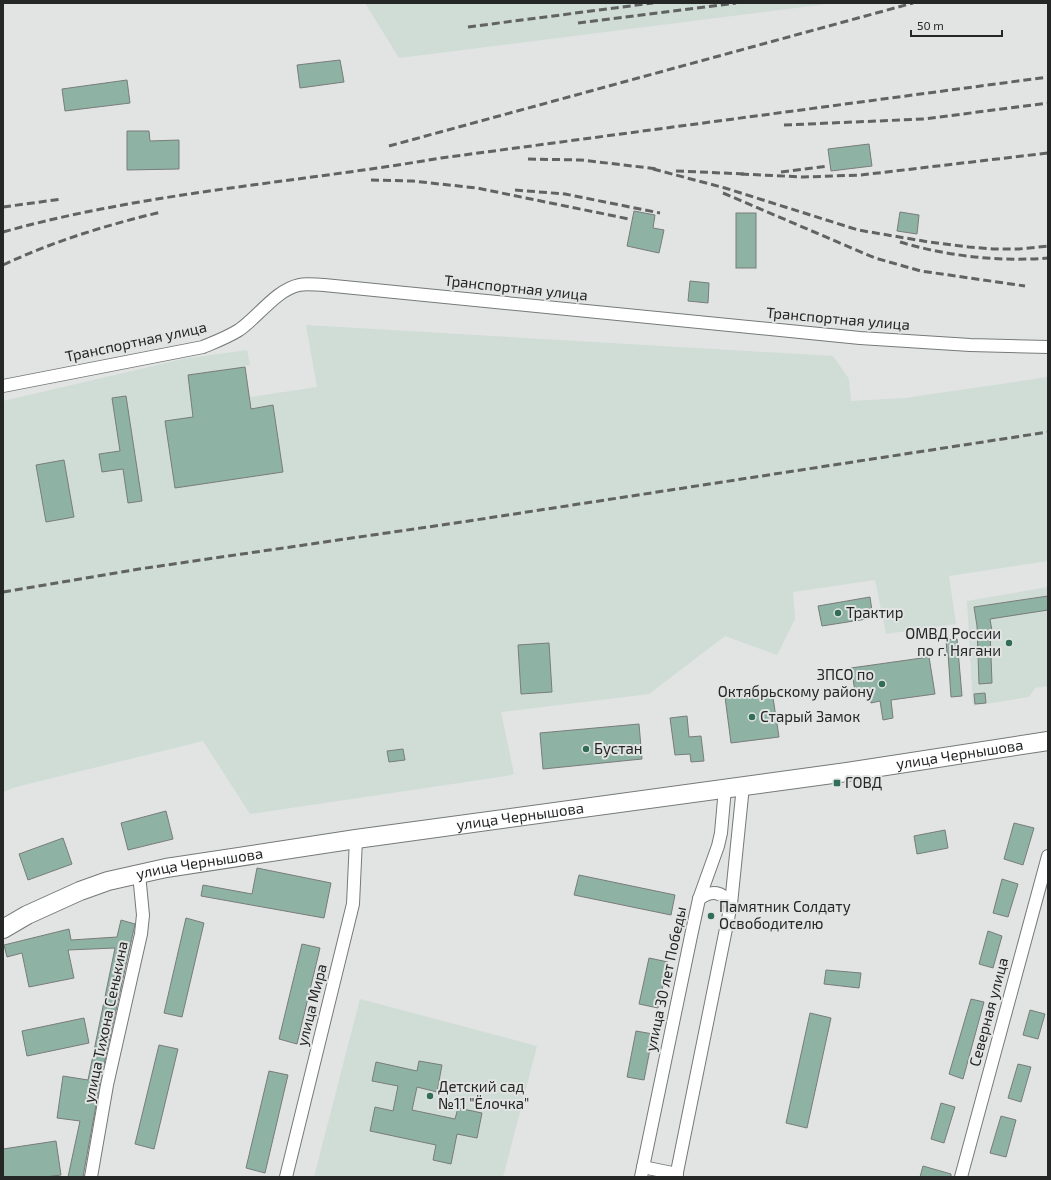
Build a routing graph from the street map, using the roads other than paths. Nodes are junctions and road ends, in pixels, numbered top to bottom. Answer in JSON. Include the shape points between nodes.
{"nodes":[{"id":1,"x":1048,"y":347,"type":"edge"},
{"id":2,"x":3,"y":386,"type":"edge"},
{"id":3,"x":1048,"y":741,"type":"edge"},
{"id":4,"x":743,"y":786,"type":"junction"},
{"id":5,"x":725,"y":788,"type":"junction"},
{"id":6,"x":356,"y":839,"type":"junction"},
{"id":7,"x":1048,"y":856,"type":"edge"},
{"id":8,"x":138,"y":874,"type":"junction"},
{"id":9,"x":700,"y":899,"type":"junction"},
{"id":10,"x":731,"y":904,"type":"junction"},
{"id":11,"x":3,"y":929,"type":"edge"},
{"id":12,"x":642,"y":1172,"type":"edge"},
{"id":13,"x":677,"y":1176,"type":"edge"},
{"id":14,"x":91,"y":1177,"type":"edge"},
{"id":15,"x":286,"y":1177,"type":"edge"},
{"id":16,"x":961,"y":1177,"type":"edge"}],
"edges":[{"from":1,"to":2,"type":"street","name":"Транспортная улица","via":[[860,338],[308,284],[288,290],[239,330],[203,347]]},
{"from":3,"to":4,"type":"main road","name":"улица Чернышова"},
{"from":4,"to":5,"type":"main road","name":"улица Чернышова"},
{"from":4,"to":10,"type":"street"},
{"from":5,"to":6,"type":"main road","name":"улица Чернышова"},
{"from":5,"to":9,"type":"street","name":"улица 30 лет Победы","via":[[721,833]]},
{"from":6,"to":8,"type":"main road","name":"улица Чернышова"},
{"from":6,"to":15,"type":"street","name":"улица Мира","via":[[353,904]]},
{"from":7,"to":16,"type":"street","name":"Северная улица"},
{"from":8,"to":11,"type":"main road","name":"улица Чернышова","via":[[80,891]]},
{"from":8,"to":14,"type":"street","name":"улица Тихона Сенькина","via":[[143,915],[142,934],[107,1085]]},
{"from":9,"to":10,"type":"street","via":[[706,894],[716,893]]},
{"from":9,"to":12,"type":"street","name":"улица 30 лет Победы"},
{"from":10,"to":13,"type":"street"},
{"from":12,"to":13,"type":"street"}]}
